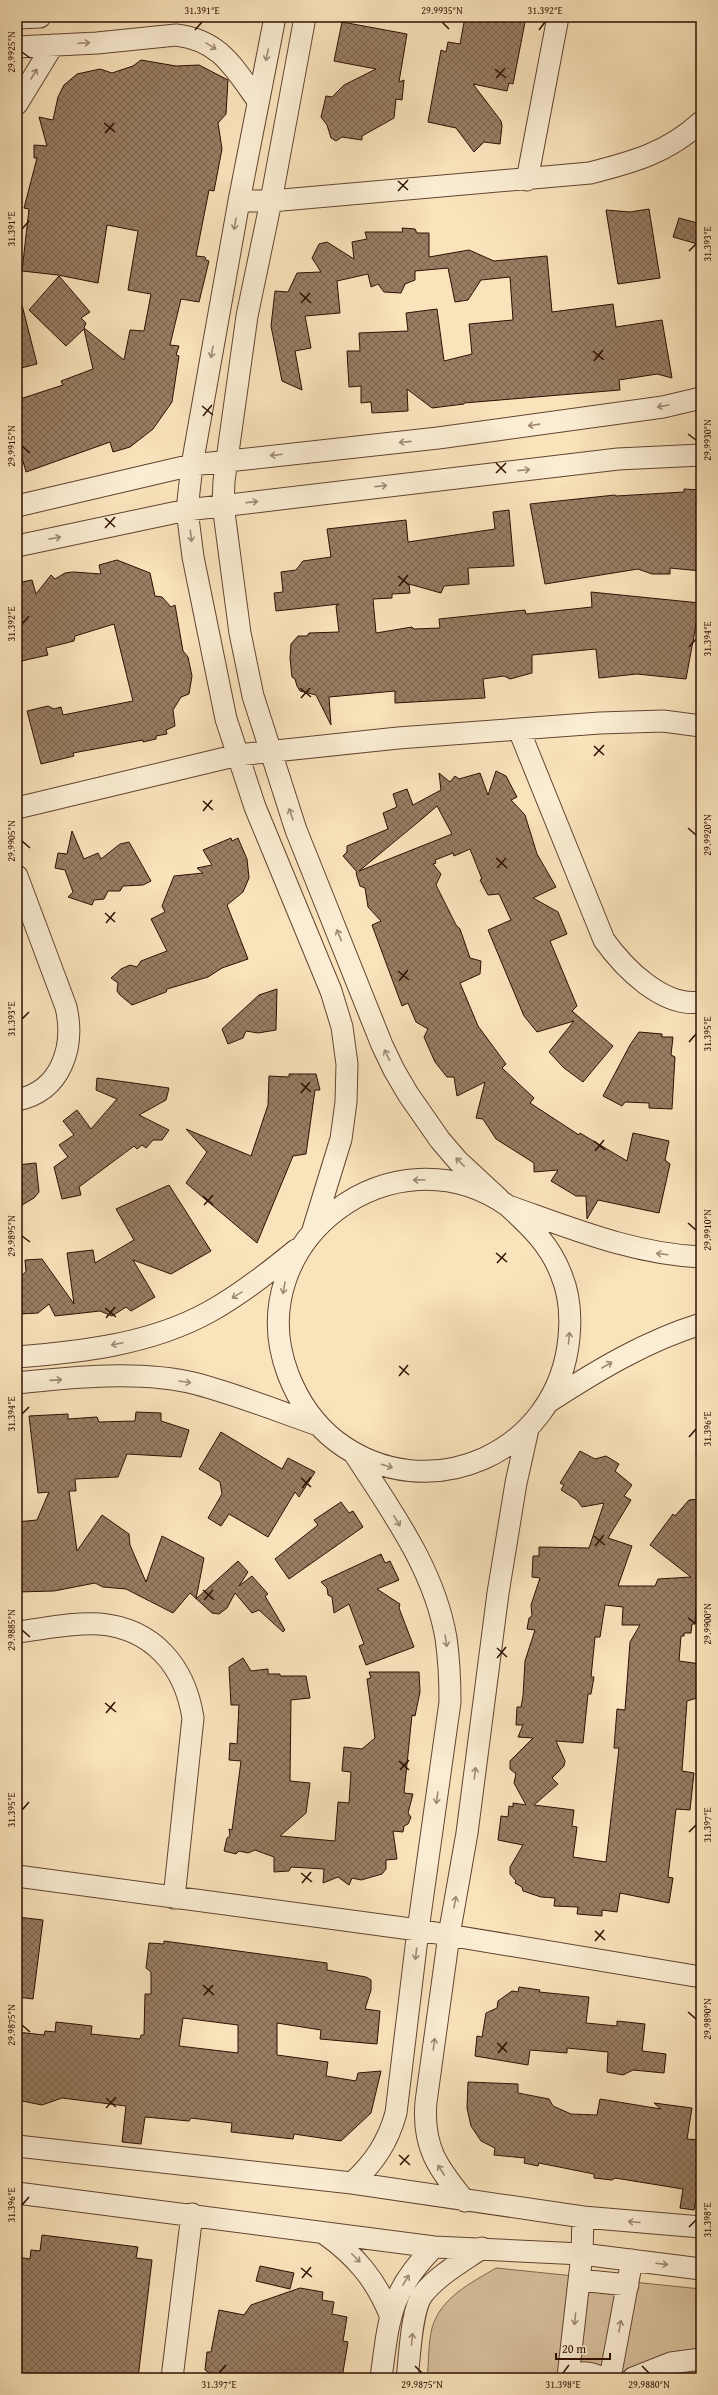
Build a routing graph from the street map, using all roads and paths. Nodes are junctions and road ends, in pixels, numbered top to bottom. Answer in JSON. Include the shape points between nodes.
{"nodes":[{"id":1,"x":40,"y":17,"type":"edge"},
{"id":2,"x":275,"y":17,"type":"edge"},
{"id":3,"x":305,"y":17,"type":"edge"},
{"id":4,"x":558,"y":17,"type":"edge"},
{"id":5,"x":17,"y":18,"type":"edge"},
{"id":6,"x":53,"y":44,"type":"junction"},
{"id":7,"x":17,"y":47,"type":"edge"},
{"id":8,"x":258,"y":101,"type":"junction"},
{"id":9,"x":17,"y":104,"type":"edge"},
{"id":10,"x":701,"y":122,"type":"edge"},
{"id":11,"x":527,"y":180,"type":"junction"},
{"id":12,"x":239,"y":201,"type":"junction"},
{"id":13,"x":271,"y":201,"type":"junction"},
{"id":14,"x":701,"y":398,"type":"edge"},
{"id":15,"x":701,"y":455,"type":"edge"},
{"id":16,"x":226,"y":461,"type":"junction"},
{"id":17,"x":192,"y":465,"type":"junction"},
{"id":18,"x":223,"y":505,"type":"junction"},
{"id":19,"x":17,"y":506,"type":"edge"},
{"id":20,"x":187,"y":510,"type":"junction"},
{"id":21,"x":17,"y":546,"type":"edge"},
{"id":22,"x":701,"y":726,"type":"edge"},
{"id":23,"x":519,"y":730,"type":"junction"},
{"id":24,"x":270,"y":751,"type":"junction"},
{"id":25,"x":238,"y":755,"type":"junction"},
{"id":26,"x":17,"y":808,"type":"edge"},
{"id":27,"x":17,"y":876,"type":"edge"},
{"id":28,"x":701,"y":1002,"type":"edge"},
{"id":29,"x":17,"y":1100,"type":"edge"},
{"id":30,"x":503,"y":1202,"type":"junction"},
{"id":31,"x":307,"y":1238,"type":"junction"},
{"id":32,"x":701,"y":1257,"type":"edge"},
{"id":33,"x":701,"y":1324,"type":"edge"},
{"id":34,"x":17,"y":1357,"type":"edge"},
{"id":35,"x":17,"y":1383,"type":"edge"},
{"id":36,"x":550,"y":1401,"type":"junction"},
{"id":37,"x":318,"y":1425,"type":"junction"},
{"id":38,"x":528,"y":1429,"type":"junction"},
{"id":39,"x":354,"y":1453,"type":"junction"},
{"id":40,"x":17,"y":1632,"type":"edge"},
{"id":41,"x":17,"y":1876,"type":"edge"},
{"id":42,"x":174,"y":1898,"type":"junction"},
{"id":43,"x":418,"y":1930,"type":"junction"},
{"id":44,"x":449,"y":1935,"type":"junction"},
{"id":45,"x":701,"y":1977,"type":"edge"},
{"id":46,"x":17,"y":2146,"type":"edge"},
{"id":47,"x":352,"y":2183,"type":"junction"},
{"id":48,"x":17,"y":2193,"type":"edge"},
{"id":49,"x":465,"y":2201,"type":"junction"},
{"id":50,"x":192,"y":2214,"type":"junction"},
{"id":51,"x":583,"y":2217,"type":"junction"},
{"id":52,"x":701,"y":2227,"type":"edge"},
{"id":53,"x":325,"y":2234,"type":"junction"},
{"id":54,"x":434,"y":2247,"type":"junction"},
{"id":55,"x":482,"y":2248,"type":"junction"},
{"id":56,"x":582,"y":2254,"type":"junction"},
{"id":57,"x":632,"y":2260,"type":"junction"},
{"id":58,"x":701,"y":2269,"type":"edge"},
{"id":59,"x":579,"y":2280,"type":"junction"},
{"id":60,"x":628,"y":2285,"type":"junction"},
{"id":61,"x":390,"y":2315,"type":"junction"},
{"id":62,"x":701,"y":2359,"type":"edge"},
{"id":63,"x":567,"y":2377,"type":"edge"},
{"id":64,"x":172,"y":2378,"type":"edge"},
{"id":65,"x":381,"y":2378,"type":"edge"},
{"id":66,"x":407,"y":2378,"type":"edge"},
{"id":67,"x":601,"y":2378,"type":"edge"},
{"id":68,"x":610,"y":2378,"type":"edge"},
{"id":69,"x":633,"y":2378,"type":"edge"}],
"edges":[{"from":1,"to":5,"type":"street"},
{"from":2,"to":8,"type":"street","one_way":true},
{"from":3,"to":13,"type":"street"},
{"from":4,"to":11,"type":"street"},
{"from":6,"to":7,"type":"street"},
{"from":6,"to":8,"type":"street","one_way":true,"via":[[189,36],[207,43],[222,53]]},
{"from":9,"to":6,"type":"street","one_way":true},
{"from":8,"to":12,"type":"street"},
{"from":10,"to":11,"type":"street","via":[[670,146],[636,162],[590,173]]},
{"from":11,"to":13,"type":"street"},
{"from":12,"to":13,"type":"street"},
{"from":12,"to":17,"type":"street","one_way":true},
{"from":13,"to":16,"type":"street","via":[[247,316]]},
{"from":14,"to":16,"type":"street","one_way":true,"via":[[662,407],[438,438]]},
{"from":18,"to":15,"type":"street","one_way":true,"via":[[618,459]]},
{"from":16,"to":17,"type":"street"},
{"from":16,"to":18,"type":"street"},
{"from":17,"to":19,"type":"street"},
{"from":17,"to":20,"type":"street"},
{"from":18,"to":20,"type":"street"},
{"from":18,"to":24,"type":"street","via":[[240,633],[253,696]]},
{"from":21,"to":20,"type":"street","one_way":true},
{"from":20,"to":25,"type":"street","one_way":true,"via":[[205,622],[226,719]]},
{"from":22,"to":23,"type":"street","via":[[663,721]]},
{"from":23,"to":24,"type":"street","via":[[398,738]]},
{"from":23,"to":28,"type":"street","via":[[604,940],[617,958],[652,988],[672,998]]},
{"from":24,"to":25,"type":"street"},
{"from":30,"to":24,"type":"street","one_way":true,"via":[[473,1176],[440,1140],[423,1118],[394,1070],[296,830]]},
{"from":25,"to":26,"type":"street"},
{"from":25,"to":31,"type":"street","via":[[255,807],[331,991],[342,1027],[347,1064],[346,1102],[340,1139]]},
{"from":27,"to":29,"type":"street","via":[[66,1007],[70,1025],[66,1056],[54,1078],[40,1090]]},
{"from":30,"to":31,"type":"street","one_way":true,"via":[[458,1183],[418,1179],[379,1186],[343,1204]]},
{"from":32,"to":30,"type":"street","one_way":true,"via":[[633,1248]]},
{"from":36,"to":30,"type":"street","one_way":true,"via":[[567,1361],[571,1317],[562,1274],[540,1236]]},
{"from":31,"to":34,"type":"street","one_way":true,"via":[[240,1293],[208,1313],[173,1328],[137,1340],[100,1348]]},
{"from":31,"to":37,"type":"street","one_way":true,"via":[[285,1281],[279,1327],[282,1358],[296,1394]]},
{"from":36,"to":33,"type":"street","one_way":true,"via":[[631,1352],[674,1332]]},
{"from":35,"to":37,"type":"street","one_way":true,"via":[[112,1376],[154,1377],[196,1384]]},
{"from":36,"to":38,"type":"street"},
{"from":37,"to":39,"type":"street"},
{"from":39,"to":38,"type":"street","one_way":true,"via":[[389,1467],[426,1472],[464,1466],[499,1452]]},
{"from":44,"to":38,"type":"street","one_way":true,"via":[[467,1833],[506,1537]]},
{"from":39,"to":43,"type":"street","one_way":true,"via":[[413,1547],[438,1606],[446,1638],[450,1702]]},
{"from":40,"to":42,"type":"street","via":[[99,1624],[119,1628],[139,1635],[156,1646],[171,1661],[182,1678],[194,1718]]},
{"from":41,"to":42,"type":"street"},
{"from":42,"to":43,"type":"street"},
{"from":43,"to":44,"type":"street"},
{"from":43,"to":47,"type":"street","one_way":true,"via":[[392,2130],[375,2159]]},
{"from":44,"to":45,"type":"street"},
{"from":49,"to":44,"type":"street","one_way":true,"via":[[435,2160],[427,2139],[424,2117]]},
{"from":46,"to":47,"type":"street"},
{"from":47,"to":49,"type":"street"},
{"from":48,"to":50,"type":"street"},
{"from":49,"to":51,"type":"street"},
{"from":50,"to":53,"type":"street"},
{"from":50,"to":64,"type":"street"},
{"from":52,"to":51,"type":"street","one_way":true},
{"from":51,"to":56,"type":"street"},
{"from":53,"to":54,"type":"street"},
{"from":53,"to":61,"type":"street","one_way":true,"via":[[358,2260],[378,2289]]},
{"from":54,"to":55,"type":"street"},
{"from":61,"to":54,"type":"street","one_way":true,"via":[[407,2278]]},
{"from":55,"to":56,"type":"street"},
{"from":66,"to":55,"type":"street","one_way":true,"via":[[413,2324],[422,2295],[449,2270]]},
{"from":56,"to":57,"type":"street"},
{"from":56,"to":59,"type":"street"},
{"from":57,"to":58,"type":"street","one_way":true},
{"from":57,"to":60,"type":"street"},
{"from":59,"to":60,"type":"street"},
{"from":59,"to":63,"type":"street","one_way":true},
{"from":68,"to":60,"type":"street","one_way":true},
{"from":61,"to":65,"type":"street"},
{"from":62,"to":69,"type":"street","via":[[671,2363]]},
{"from":63,"to":67,"type":"street","via":[[586,2372]]}]}
